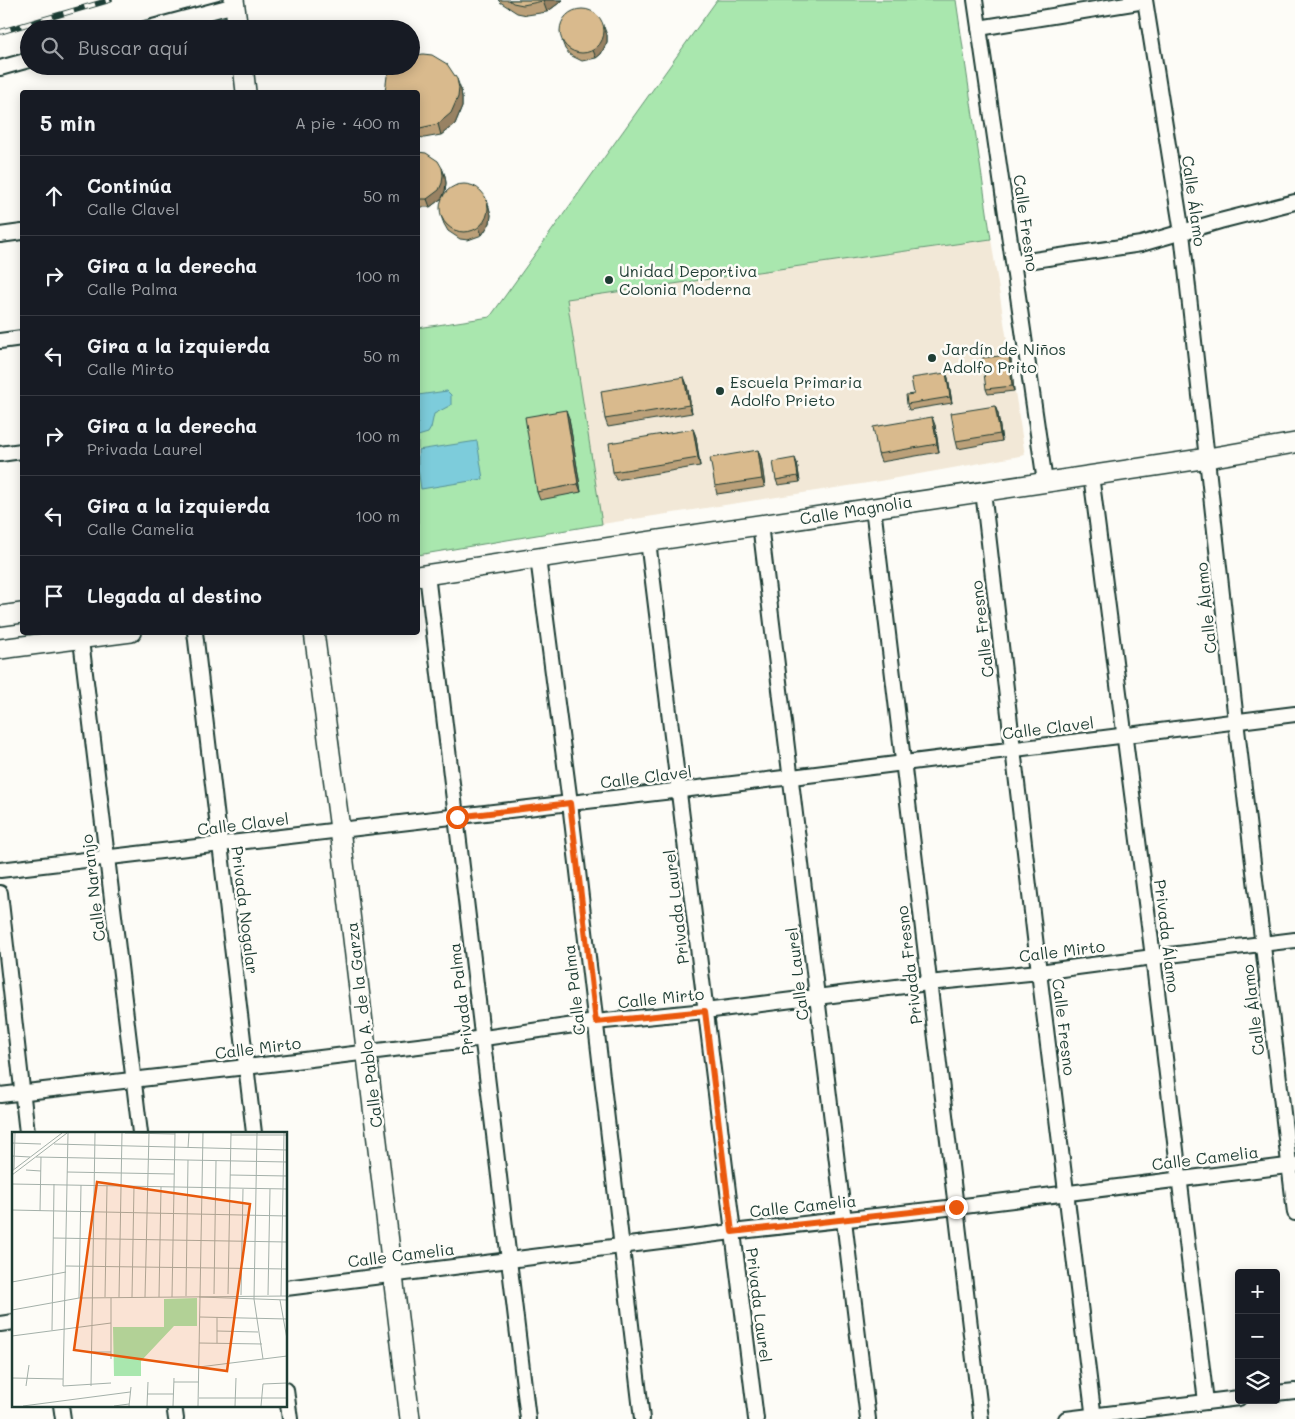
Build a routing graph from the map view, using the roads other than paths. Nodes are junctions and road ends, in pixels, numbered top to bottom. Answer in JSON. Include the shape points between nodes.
{"nodes":[{"id":1,"x":975,"y":0,"type":"edge"},
{"id":2,"x":1145,"y":1,"type":"edge"},
{"id":3,"x":234,"y":2,"type":"edge"},
{"id":4,"x":175,"y":20,"type":"edge"},
{"id":5,"x":237,"y":20,"type":"edge"},
{"id":6,"x":979,"y":28,"type":"junction"},
{"id":7,"x":20,"y":62,"type":"edge"},
{"id":8,"x":0,"y":68,"type":"edge"},
{"id":9,"x":244,"y":75,"type":"edge"},
{"id":10,"x":246,"y":90,"type":"edge"},
{"id":11,"x":1295,"y":202,"type":"edge"},
{"id":12,"x":20,"y":232,"type":"edge"},
{"id":13,"x":1182,"y":233,"type":"junction"},
{"id":14,"x":0,"y":235,"type":"edge"},
{"id":15,"x":1014,"y":263,"type":"junction"},
{"id":16,"x":20,"y":338,"type":"edge"},
{"id":17,"x":0,"y":341,"type":"edge"},
{"id":18,"x":1295,"y":443,"type":"edge"},
{"id":19,"x":20,"y":451,"type":"edge"},
{"id":20,"x":0,"y":454,"type":"edge"},
{"id":21,"x":1208,"y":458,"type":"junction"},
{"id":22,"x":1091,"y":475,"type":"junction"},
{"id":23,"x":1045,"y":482,"type":"junction"},
{"id":24,"x":983,"y":491,"type":"junction"},
{"id":25,"x":872,"y":507,"type":"junction"},
{"id":26,"x":760,"y":524,"type":"junction"},
{"id":27,"x":648,"y":541,"type":"junction"},
{"id":28,"x":538,"y":558,"type":"junction"},
{"id":29,"x":422,"y":575,"type":"edge"},
{"id":30,"x":20,"y":613,"type":"edge"},
{"id":31,"x":0,"y":616,"type":"edge"},
{"id":32,"x":112,"y":635,"type":"edge"},
{"id":33,"x":194,"y":635,"type":"edge"},
{"id":34,"x":314,"y":635,"type":"edge"},
{"id":35,"x":81,"y":640,"type":"junction"},
{"id":36,"x":0,"y":649,"type":"edge"},
{"id":37,"x":1295,"y":714,"type":"edge"},
{"id":38,"x":1236,"y":722,"type":"junction"},
{"id":39,"x":1125,"y":736,"type":"junction"},
{"id":40,"x":1013,"y":750,"type":"junction"},
{"id":41,"x":902,"y":763,"type":"junction"},
{"id":42,"x":792,"y":777,"type":"junction"},
{"id":43,"x":680,"y":790,"type":"junction"},
{"id":44,"x":570,"y":803,"type":"junction"},
{"id":45,"x":457,"y":817,"type":"junction"},
{"id":46,"x":340,"y":829,"type":"junction"},
{"id":47,"x":219,"y":845,"type":"junction"},
{"id":48,"x":107,"y":858,"type":"junction"},
{"id":49,"x":0,"y":870,"type":"edge"},
{"id":50,"x":0,"y":893,"type":"edge"},
{"id":51,"x":1295,"y":940,"type":"edge"},
{"id":52,"x":1263,"y":944,"type":"junction"},
{"id":53,"x":1153,"y":957,"type":"junction"},
{"id":54,"x":1039,"y":972,"type":"junction"},
{"id":55,"x":928,"y":983,"type":"junction"},
{"id":56,"x":817,"y":998,"type":"junction"},
{"id":57,"x":705,"y":1011,"type":"junction"},
{"id":58,"x":596,"y":1022,"type":"junction"},
{"id":59,"x":484,"y":1038,"type":"junction"},
{"id":60,"x":368,"y":1052,"type":"junction"},
{"id":61,"x":246,"y":1067,"type":"junction"},
{"id":62,"x":134,"y":1081,"type":"junction"},
{"id":63,"x":22,"y":1092,"type":"junction"},
{"id":64,"x":0,"y":1095,"type":"edge"},
{"id":65,"x":27,"y":1132,"type":"edge"},
{"id":66,"x":140,"y":1132,"type":"edge"},
{"id":67,"x":254,"y":1132,"type":"edge"},
{"id":68,"x":1292,"y":1165,"type":"edge"},
{"id":69,"x":1179,"y":1179,"type":"junction"},
{"id":70,"x":1067,"y":1193,"type":"junction"},
{"id":71,"x":956,"y":1207,"type":"junction"},
{"id":72,"x":1295,"y":1212,"type":"edge"},
{"id":73,"x":844,"y":1219,"type":"junction"},
{"id":74,"x":732,"y":1232,"type":"junction"},
{"id":75,"x":622,"y":1246,"type":"junction"},
{"id":76,"x":510,"y":1259,"type":"junction"},
{"id":77,"x":392,"y":1274,"type":"junction"},
{"id":78,"x":288,"y":1288,"type":"edge"},
{"id":79,"x":1295,"y":1391,"type":"edge"},
{"id":80,"x":1280,"y":1393,"type":"edge"},
{"id":81,"x":1235,"y":1398,"type":"edge"},
{"id":82,"x":1206,"y":1402,"type":"junction"},
{"id":83,"x":288,"y":1404,"type":"edge"},
{"id":84,"x":61,"y":1406,"type":"edge"},
{"id":85,"x":174,"y":1406,"type":"edge"},
{"id":86,"x":1094,"y":1417,"type":"edge"},
{"id":87,"x":62,"y":1419,"type":"edge"},
{"id":88,"x":176,"y":1419,"type":"edge"},
{"id":89,"x":290,"y":1419,"type":"edge"},
{"id":90,"x":410,"y":1419,"type":"edge"},
{"id":91,"x":528,"y":1419,"type":"edge"},
{"id":92,"x":642,"y":1419,"type":"edge"},
{"id":93,"x":756,"y":1419,"type":"edge"},
{"id":94,"x":868,"y":1419,"type":"edge"},
{"id":95,"x":981,"y":1419,"type":"edge"},
{"id":96,"x":1066,"y":1419,"type":"edge"}],
"edges":[{"from":1,"to":6,"type":"street","name":"Calle Fresno"},
{"from":2,"to":6,"type":"street"},
{"from":2,"to":13,"type":"street","name":"Calle Álamo"},
{"from":3,"to":4,"type":"street"},
{"from":3,"to":5,"type":"street"},
{"from":6,"to":15,"type":"street","name":"Calle Fresno"},
{"from":7,"to":8,"type":"street"},
{"from":9,"to":10,"type":"street"},
{"from":11,"to":13,"type":"street"},
{"from":12,"to":14,"type":"street"},
{"from":13,"to":15,"type":"street","via":[[1141,244]]},
{"from":13,"to":21,"type":"street","name":"Calle Álamo"},
{"from":15,"to":23,"type":"street","name":"Calle Fresno"},
{"from":16,"to":17,"type":"street"},
{"from":18,"to":21,"type":"street","name":"Calle Magnolia"},
{"from":19,"to":20,"type":"street"},
{"from":21,"to":22,"type":"street","name":"Calle Magnolia"},
{"from":21,"to":38,"type":"street","name":"Calle Álamo"},
{"from":22,"to":23,"type":"street","name":"Calle Magnolia"},
{"from":22,"to":39,"type":"street","name":"Privada Álamo"},
{"from":23,"to":24,"type":"street","name":"Calle Magnolia"},
{"from":24,"to":25,"type":"street","name":"Calle Magnolia"},
{"from":24,"to":40,"type":"street","name":"Calle Fresno"},
{"from":25,"to":26,"type":"street","name":"Calle Magnolia"},
{"from":25,"to":41,"type":"street","name":"Privada Fresno"},
{"from":26,"to":27,"type":"street","name":"Calle Magnolia"},
{"from":26,"to":42,"type":"street","name":"Calle Laurel"},
{"from":27,"to":28,"type":"street","name":"Calle Magnolia"},
{"from":27,"to":43,"type":"street","name":"Privada Laurel"},
{"from":28,"to":29,"type":"street","name":"Calle Magnolia"},
{"from":28,"to":44,"type":"street","name":"Calle Palma"},
{"from":29,"to":45,"type":"street","name":"Privada Palma"},
{"from":30,"to":31,"type":"street"},
{"from":32,"to":35,"type":"street"},
{"from":33,"to":47,"type":"street","name":"Privada Nogalar"},
{"from":34,"to":46,"type":"street","name":"Calle Pablo A. de la Garza"},
{"from":35,"to":36,"type":"street"},
{"from":35,"to":48,"type":"street","name":"Calle Naranjo"},
{"from":37,"to":38,"type":"street","name":"Calle Clavel"},
{"from":38,"to":39,"type":"street","name":"Calle Clavel"},
{"from":38,"to":52,"type":"street","name":"Calle Álamo"},
{"from":39,"to":40,"type":"street","name":"Calle Clavel"},
{"from":39,"to":53,"type":"street","name":"Privada Álamo"},
{"from":40,"to":41,"type":"street","name":"Calle Clavel"},
{"from":40,"to":54,"type":"street","name":"Calle Fresno"},
{"from":41,"to":42,"type":"street","name":"Calle Clavel"},
{"from":41,"to":55,"type":"street","name":"Privada Fresno"},
{"from":42,"to":43,"type":"street","name":"Calle Clavel"},
{"from":42,"to":56,"type":"street","name":"Calle Laurel"},
{"from":43,"to":44,"type":"street","name":"Calle Clavel"},
{"from":43,"to":57,"type":"street","name":"Privada Laurel"},
{"from":44,"to":45,"type":"street","name":"Calle Clavel"},
{"from":44,"to":58,"type":"street","name":"Calle Palma"},
{"from":45,"to":46,"type":"street","name":"Calle Clavel"},
{"from":45,"to":59,"type":"street","name":"Privada Palma"},
{"from":46,"to":47,"type":"street","name":"Calle Clavel"},
{"from":46,"to":60,"type":"street","name":"Calle Pablo A. de la Garza"},
{"from":47,"to":48,"type":"street","name":"Calle Clavel"},
{"from":47,"to":61,"type":"street","name":"Privada Nogalar"},
{"from":48,"to":49,"type":"street","name":"Calle Clavel"},
{"from":48,"to":62,"type":"street","name":"Calle Naranjo"},
{"from":50,"to":63,"type":"street"},
{"from":51,"to":52,"type":"street","name":"Calle Mirto"},
{"from":52,"to":53,"type":"street","name":"Calle Mirto"},
{"from":52,"to":68,"type":"street","name":"Calle Álamo"},
{"from":53,"to":54,"type":"street","name":"Calle Mirto"},
{"from":53,"to":69,"type":"street","name":"Privada Álamo"},
{"from":54,"to":55,"type":"street","name":"Calle Mirto"},
{"from":54,"to":70,"type":"street","name":"Calle Fresno"},
{"from":55,"to":56,"type":"street","name":"Calle Mirto"},
{"from":55,"to":71,"type":"street","name":"Privada Fresno"},
{"from":56,"to":57,"type":"street","name":"Calle Mirto"},
{"from":56,"to":73,"type":"street","name":"Calle Laurel"},
{"from":57,"to":58,"type":"street","name":"Calle Mirto"},
{"from":57,"to":74,"type":"street","name":"Privada Laurel"},
{"from":58,"to":59,"type":"street","name":"Calle Mirto"},
{"from":58,"to":75,"type":"street","name":"Calle Palma"},
{"from":59,"to":60,"type":"street","name":"Calle Mirto"},
{"from":59,"to":76,"type":"street","name":"Privada Palma"},
{"from":60,"to":61,"type":"street","name":"Calle Mirto"},
{"from":60,"to":77,"type":"street","name":"Calle Pablo A. de la Garza"},
{"from":61,"to":62,"type":"street","name":"Calle Mirto"},
{"from":61,"to":67,"type":"street","name":"Privada Nogalar"},
{"from":62,"to":63,"type":"street","name":"Calle Mirto"},
{"from":62,"to":66,"type":"street","name":"Calle Naranjo"},
{"from":63,"to":64,"type":"street","name":"Calle Mirto"},
{"from":63,"to":65,"type":"street"},
{"from":68,"to":69,"type":"street","name":"Calle Camelia"},
{"from":68,"to":72,"type":"street","name":"Calle Álamo"},
{"from":69,"to":70,"type":"street","name":"Calle Camelia"},
{"from":69,"to":82,"type":"street","name":"Privada Álamo"},
{"from":70,"to":71,"type":"street","name":"Calle Camelia"},
{"from":70,"to":86,"type":"street","name":"Calle Fresno"},
{"from":71,"to":73,"type":"street","name":"Calle Camelia"},
{"from":71,"to":95,"type":"street","name":"Privada Fresno"},
{"from":73,"to":74,"type":"street","name":"Calle Camelia"},
{"from":73,"to":94,"type":"street","name":"Calle Laurel"},
{"from":74,"to":75,"type":"street","name":"Calle Camelia"},
{"from":74,"to":93,"type":"street","name":"Privada Laurel"},
{"from":75,"to":76,"type":"street","name":"Calle Camelia"},
{"from":75,"to":92,"type":"street","name":"Calle Palma"},
{"from":76,"to":77,"type":"street","name":"Calle Camelia"},
{"from":76,"to":91,"type":"street","name":"Privada Palma"},
{"from":77,"to":78,"type":"street","name":"Calle Camelia"},
{"from":77,"to":90,"type":"street","name":"Calle Pablo A. de la Garza"},
{"from":79,"to":80,"type":"street"},
{"from":81,"to":82,"type":"street"},
{"from":82,"to":86,"type":"street"},
{"from":83,"to":89,"type":"street"},
{"from":84,"to":87,"type":"street"},
{"from":85,"to":88,"type":"street"},
{"from":86,"to":96,"type":"street"}]}
